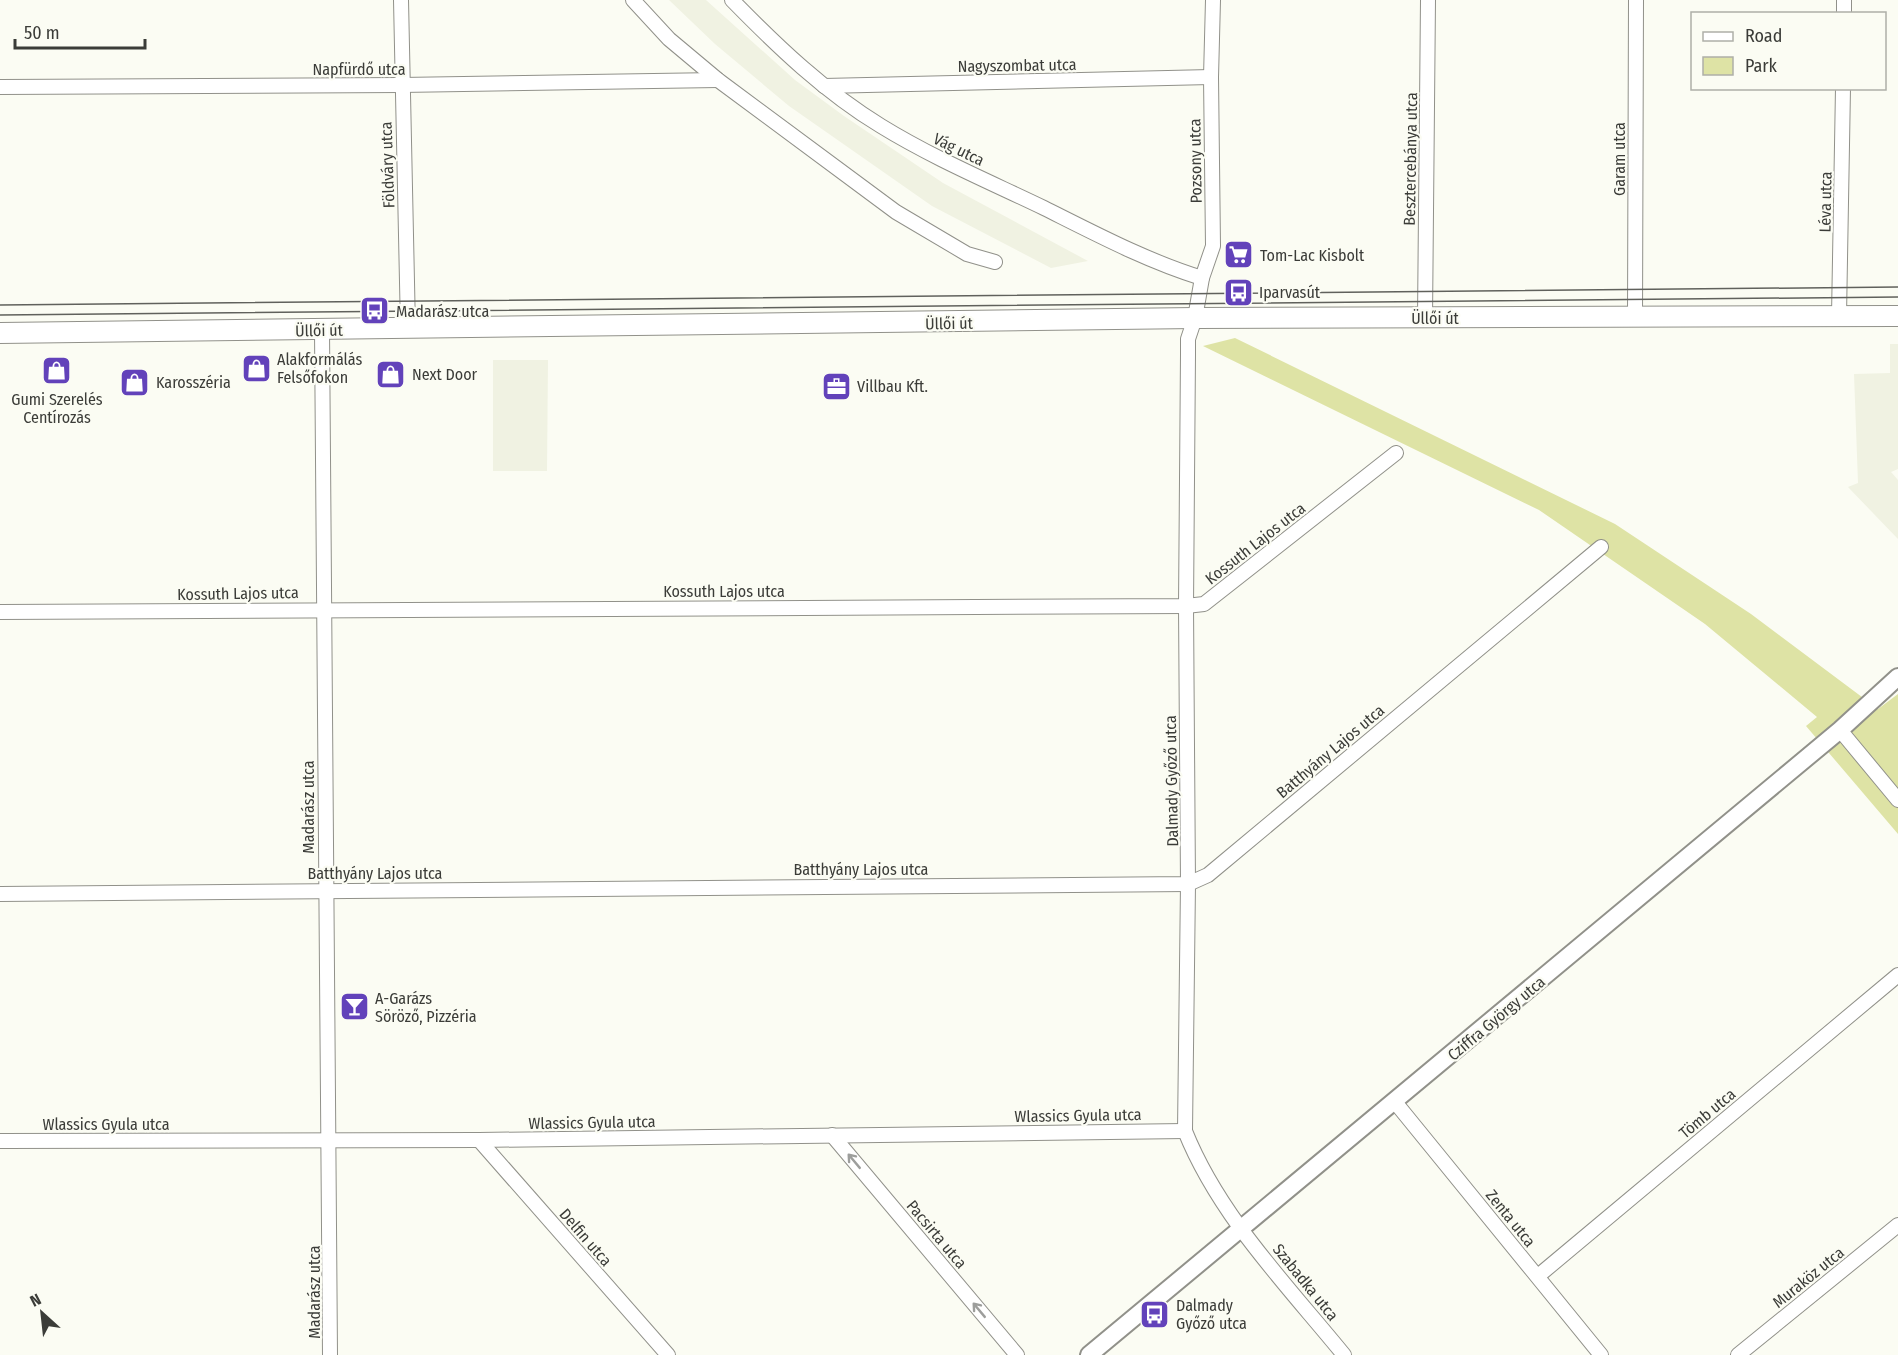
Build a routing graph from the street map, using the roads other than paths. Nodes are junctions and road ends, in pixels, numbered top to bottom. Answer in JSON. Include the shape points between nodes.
{"nodes":[{"id":1,"x":401,"y":0,"type":"edge"},
{"id":2,"x":633,"y":0,"type":"edge"},
{"id":3,"x":732,"y":0,"type":"edge"},
{"id":4,"x":1213,"y":0,"type":"edge"},
{"id":5,"x":1428,"y":0,"type":"edge"},
{"id":6,"x":1636,"y":0,"type":"edge"},
{"id":7,"x":1211,"y":77,"type":"junction"},
{"id":8,"x":718,"y":80,"type":"junction"},
{"id":9,"x":401,"y":85,"type":"junction"},
{"id":10,"x":824,"y":86,"type":"junction"},
{"id":11,"x":0,"y":87,"type":"edge"},
{"id":12,"x":1843,"y":90,"type":"edge"},
{"id":13,"x":995,"y":262,"type":"dead end"},
{"id":14,"x":1202,"y":278,"type":"junction"},
{"id":15,"x":1839,"y":316,"type":"junction"},
{"id":16,"x":1898,"y":316,"type":"edge"},
{"id":17,"x":1195,"y":318,"type":"junction"},
{"id":18,"x":1425,"y":318,"type":"junction"},
{"id":19,"x":1635,"y":318,"type":"junction"},
{"id":20,"x":408,"y":329,"type":"junction"},
{"id":21,"x":322,"y":330,"type":"junction"},
{"id":22,"x":0,"y":333,"type":"edge"},
{"id":23,"x":1396,"y":453,"type":"dead end"},
{"id":24,"x":1600,"y":547,"type":"dead end"},
{"id":25,"x":1186,"y":606,"type":"junction"},
{"id":26,"x":324,"y":608,"type":"junction"},
{"id":27,"x":0,"y":612,"type":"edge"},
{"id":28,"x":1898,"y":677,"type":"edge"},
{"id":29,"x":1840,"y":730,"type":"junction"},
{"id":30,"x":1898,"y":801,"type":"edge"},
{"id":31,"x":1188,"y":884,"type":"junction"},
{"id":32,"x":325,"y":890,"type":"junction"},
{"id":33,"x":0,"y":894,"type":"edge"},
{"id":34,"x":1898,"y":975,"type":"edge"},
{"id":35,"x":1395,"y":1102,"type":"junction"},
{"id":36,"x":1185,"y":1131,"type":"junction"},
{"id":37,"x":832,"y":1135,"type":"junction"},
{"id":38,"x":330,"y":1140,"type":"junction"},
{"id":39,"x":479,"y":1140,"type":"junction"},
{"id":40,"x":0,"y":1141,"type":"edge"},
{"id":41,"x":1898,"y":1225,"type":"edge"},
{"id":42,"x":1241,"y":1229,"type":"junction"},
{"id":43,"x":1538,"y":1276,"type":"junction"},
{"id":44,"x":330,"y":1355,"type":"edge"},
{"id":45,"x":668,"y":1355,"type":"edge"},
{"id":46,"x":1017,"y":1355,"type":"edge"},
{"id":47,"x":1089,"y":1355,"type":"edge"},
{"id":48,"x":1344,"y":1355,"type":"edge"},
{"id":49,"x":1601,"y":1355,"type":"edge"},
{"id":50,"x":1738,"y":1355,"type":"edge"}],
"edges":[{"from":1,"to":9,"type":"street","name":"Földváry utca"},
{"from":2,"to":8,"type":"street","via":[[669,39]]},
{"from":3,"to":10,"type":"street","name":"Vág utca"},
{"from":4,"to":7,"type":"street","name":"Pozsony utca"},
{"from":5,"to":18,"type":"street","name":"Besztercebánya utca"},
{"from":6,"to":19,"type":"street","name":"Garam utca"},
{"from":7,"to":10,"type":"street","name":"Nagyszombat utca"},
{"from":7,"to":14,"type":"street","name":"Pozsony utca","via":[[1213,246]]},
{"from":8,"to":9,"type":"street","name":"Napfürdő utca"},
{"from":8,"to":13,"type":"street","via":[[896,212],[967,254]]},
{"from":9,"to":11,"type":"street","name":"Napfürdő utca"},
{"from":9,"to":20,"type":"street","name":"Földváry utca"},
{"from":10,"to":14,"type":"street","name":"Vág utca","via":[[924,150],[1149,259]]},
{"from":12,"to":15,"type":"street","name":"Léva utca"},
{"from":14,"to":17,"type":"street","name":"Pozsony utca"},
{"from":15,"to":16,"type":"main road","name":"Üllői út"},
{"from":15,"to":19,"type":"main road","name":"Üllői út"},
{"from":17,"to":18,"type":"main road","name":"Üllői út"},
{"from":17,"to":20,"type":"main road","name":"Üllői út"},
{"from":17,"to":25,"type":"street","name":"Dalmady Győző utca","via":[[1188,339]]},
{"from":18,"to":19,"type":"main road","name":"Üllői út"},
{"from":20,"to":21,"type":"main road","name":"Üllői út"},
{"from":21,"to":22,"type":"main road","name":"Üllői út"},
{"from":21,"to":26,"type":"street","name":"Madarász utca"},
{"from":23,"to":25,"type":"street","name":"Kossuth Lajos utca","via":[[1204,604]]},
{"from":24,"to":31,"type":"street","name":"Batthyány Lajos utca","via":[[1208,875]]},
{"from":25,"to":26,"type":"street","name":"Kossuth Lajos utca"},
{"from":25,"to":31,"type":"street","name":"Dalmady Győző utca"},
{"from":26,"to":27,"type":"street","name":"Kossuth Lajos utca"},
{"from":26,"to":32,"type":"street","name":"Madarász utca"},
{"from":28,"to":29,"type":"street","name":"Cziffra György utca"},
{"from":29,"to":30,"type":"street"},
{"from":29,"to":35,"type":"street","name":"Cziffra György utca"},
{"from":31,"to":32,"type":"street","name":"Batthyány Lajos utca"},
{"from":31,"to":36,"type":"street","name":"Dalmady Győző utca"},
{"from":32,"to":33,"type":"street","name":"Batthyány Lajos utca"},
{"from":32,"to":38,"type":"street","name":"Madarász utca"},
{"from":34,"to":43,"type":"street","name":"Tömb utca"},
{"from":35,"to":42,"type":"street","name":"Cziffra György utca"},
{"from":35,"to":43,"type":"street","name":"Zenta utca"},
{"from":36,"to":37,"type":"street","name":"Wlassics Gyula utca"},
{"from":36,"to":42,"type":"street","name":"Dalmady Győző utca"},
{"from":37,"to":39,"type":"street","name":"Wlassics Gyula utca"},
{"from":46,"to":37,"type":"street","name":"Pacsirta utca","one_way":true},
{"from":38,"to":39,"type":"street","name":"Wlassics Gyula utca"},
{"from":38,"to":40,"type":"street","name":"Wlassics Gyula utca"},
{"from":38,"to":44,"type":"street","name":"Madarász utca"},
{"from":39,"to":45,"type":"street","name":"Delfin utca"},
{"from":41,"to":50,"type":"street","name":"Muraköz utca"},
{"from":42,"to":47,"type":"street","name":"Cziffra György utca"},
{"from":42,"to":48,"type":"street","name":"Szabadka utca"},
{"from":43,"to":49,"type":"street","name":"Zenta utca"}]}
